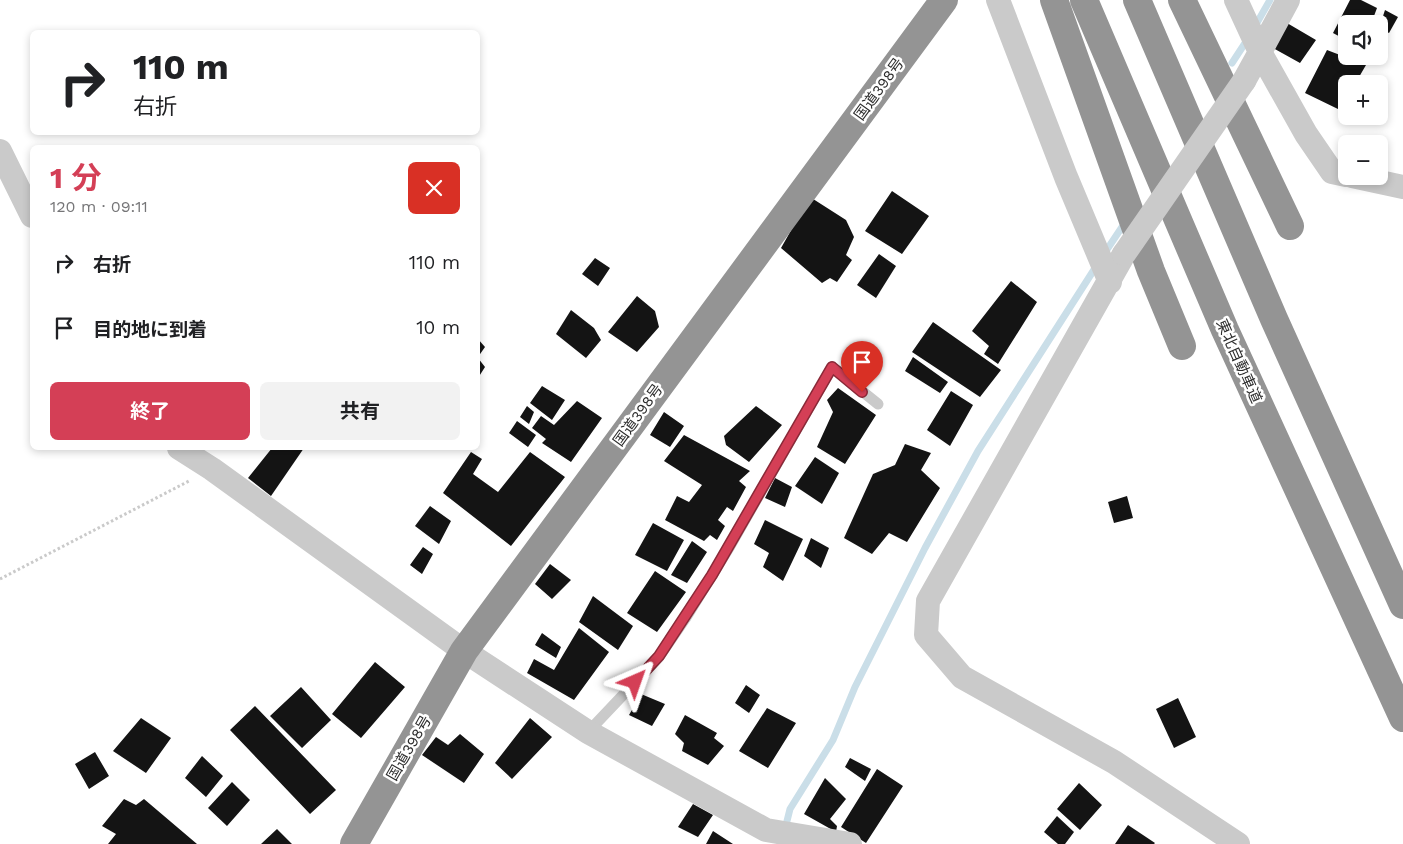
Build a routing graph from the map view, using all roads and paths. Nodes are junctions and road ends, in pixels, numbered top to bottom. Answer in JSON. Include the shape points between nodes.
{"nodes":[{"id":1,"x":944,"y":0,"type":"edge"},
{"id":2,"x":998,"y":0,"type":"edge"},
{"id":3,"x":1054,"y":0,"type":"edge"},
{"id":4,"x":1084,"y":0,"type":"edge"},
{"id":5,"x":1137,"y":0,"type":"edge"},
{"id":6,"x":1182,"y":0,"type":"edge"},
{"id":7,"x":1288,"y":0,"type":"edge"},
{"id":8,"x":1240,"y":9,"type":"edge"},
{"id":9,"x":1257,"y":47,"type":"junction"},
{"id":10,"x":0,"y":151,"type":"edge"},
{"id":11,"x":1338,"y":173,"type":"edge"},
{"id":12,"x":1388,"y":184,"type":"edge"},
{"id":13,"x":1403,"y":187,"type":"edge"},
{"id":14,"x":30,"y":212,"type":"edge"},
{"id":15,"x":1290,"y":226,"type":"dead end"},
{"id":16,"x":1110,"y":282,"type":"junction"},
{"id":17,"x":1182,"y":346,"type":"dead end"},
{"id":18,"x":878,"y":404,"type":"dead end"},
{"id":19,"x":182,"y":450,"type":"edge"},
{"id":20,"x":212,"y":469,"type":"junction"},
{"id":21,"x":0,"y":579,"type":"edge"},
{"id":22,"x":1403,"y":605,"type":"edge"},
{"id":23,"x":464,"y":651,"type":"junction"},
{"id":24,"x":1403,"y":718,"type":"edge"},
{"id":25,"x":588,"y":732,"type":"junction"},
{"id":26,"x":767,"y":835,"type":"edge"},
{"id":27,"x":354,"y":844,"type":"edge"},
{"id":28,"x":850,"y":844,"type":"edge"},
{"id":29,"x":1238,"y":844,"type":"edge"}],
"edges":[{"from":1,"to":23,"type":"highway","name":"国道398号"},
{"from":2,"to":16,"type":"street"},
{"from":3,"to":17,"type":"highway","via":[[1151,271]]},
{"from":4,"to":24,"type":"highway","name":"東北自動車道","via":[[1225,330]]},
{"from":5,"to":22,"type":"highway","via":[[1274,319]]},
{"from":6,"to":15,"type":"highway"},
{"from":7,"to":9,"type":"street"},
{"from":8,"to":9,"type":"street"},
{"from":9,"to":11,"type":"street","via":[[1306,134],[1332,172]]},
{"from":9,"to":16,"type":"street","bridge":true,"via":[[1244,81],[1124,254]]},
{"from":10,"to":14,"type":"street"},
{"from":12,"to":13,"type":"street"},
{"from":16,"to":29,"type":"street","via":[[928,601],[926,635],[962,677],[1114,762]]},
{"from":18,"to":25,"type":"lane","via":[[832,367],[685,619],[659,656]]},
{"from":19,"to":20,"type":"street"},
{"from":20,"to":21,"type":"path"},
{"from":20,"to":23,"type":"street"},
{"from":23,"to":25,"type":"street"},
{"from":23,"to":27,"type":"highway","name":"国道398号"},
{"from":25,"to":26,"type":"street"},
{"from":26,"to":28,"type":"street","via":[[800,836]]}]}
